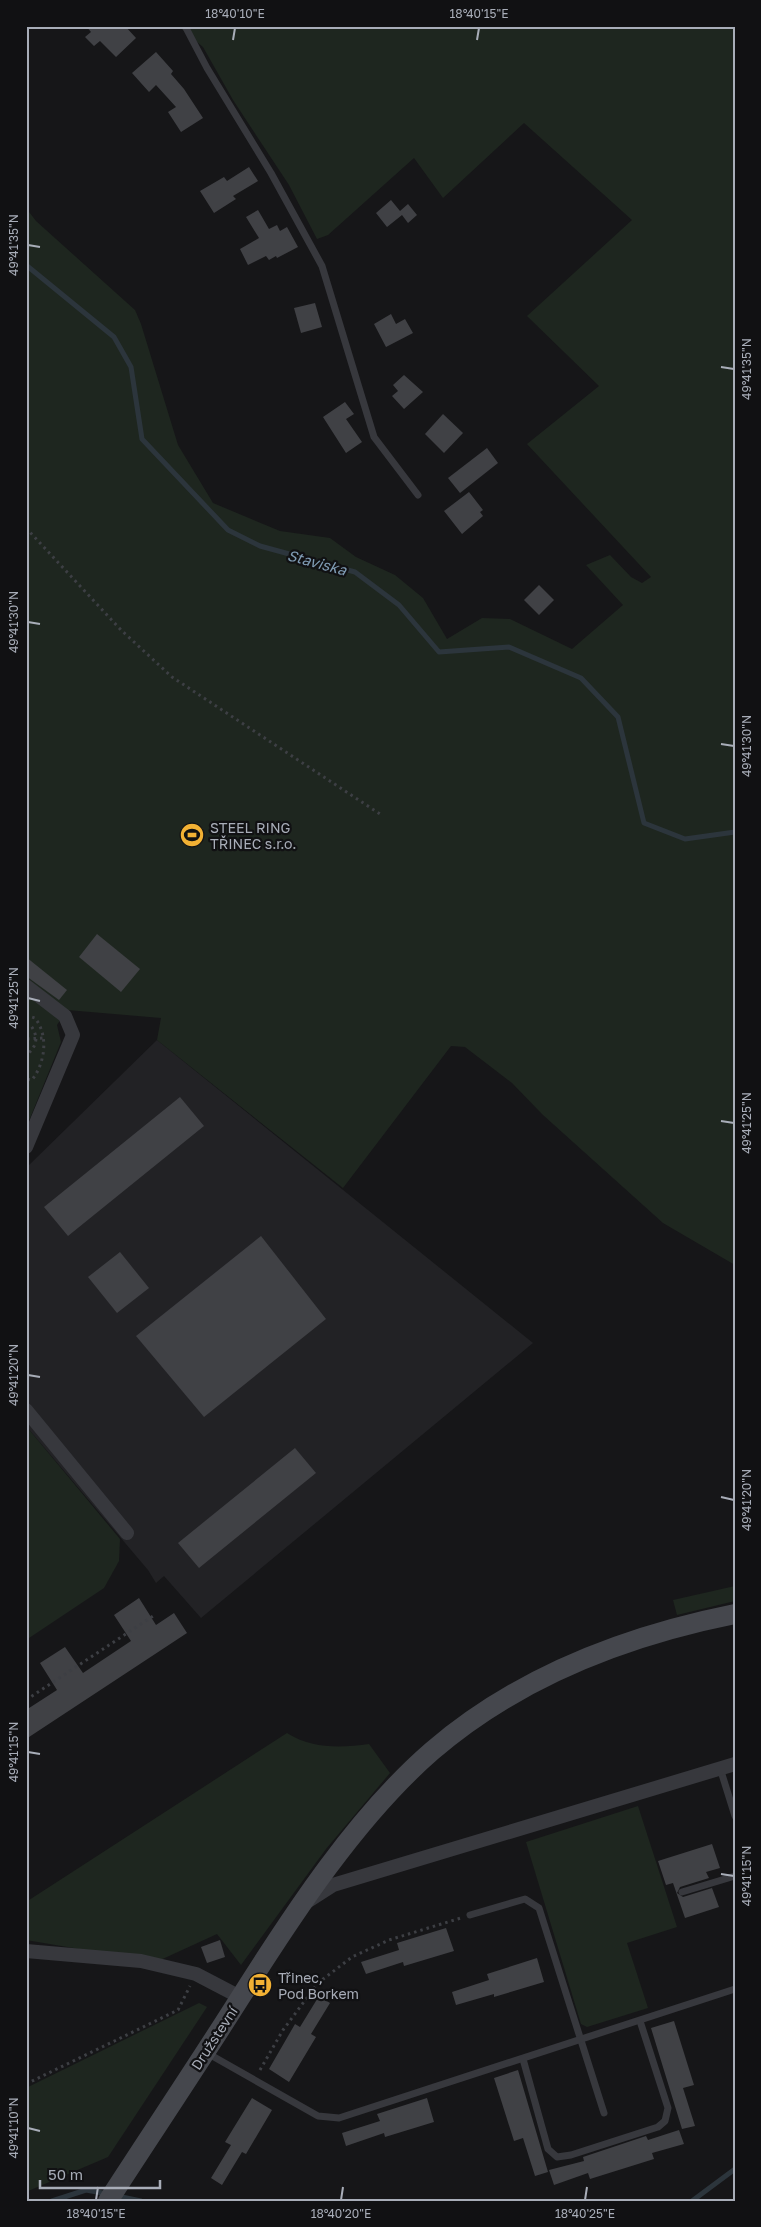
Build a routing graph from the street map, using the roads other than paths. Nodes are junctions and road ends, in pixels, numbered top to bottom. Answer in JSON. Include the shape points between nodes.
{"nodes":[{"id":1,"x":185,"y":26,"type":"edge"},
{"id":2,"x":418,"y":495,"type":"dead end"},
{"id":3,"x":26,"y":986,"type":"edge"},
{"id":4,"x":26,"y":1147,"type":"edge"},
{"id":5,"x":26,"y":1410,"type":"edge"},
{"id":6,"x":127,"y":1533,"type":"dead end"},
{"id":7,"x":735,"y":1614,"type":"edge"},
{"id":8,"x":735,"y":1764,"type":"edge"},
{"id":9,"x":720,"y":1768,"type":"junction"},
{"id":10,"x":735,"y":1816,"type":"edge"},
{"id":11,"x":735,"y":1876,"type":"edge"},
{"id":12,"x":682,"y":1892,"type":"dead end"},
{"id":13,"x":303,"y":1904,"type":"junction"},
{"id":14,"x":470,"y":1916,"type":"road end"},
{"id":15,"x":26,"y":1951,"type":"edge"},
{"id":16,"x":735,"y":1990,"type":"edge"},
{"id":17,"x":240,"y":1997,"type":"junction"},
{"id":18,"x":640,"y":2021,"type":"junction"},
{"id":19,"x":582,"y":2039,"type":"junction"},
{"id":20,"x":204,"y":2052,"type":"junction"},
{"id":21,"x":524,"y":2059,"type":"junction"},
{"id":22,"x":604,"y":2113,"type":"dead end"},
{"id":23,"x":108,"y":2201,"type":"edge"}],
"edges":[{"from":1,"to":2,"type":"lane","via":[[322,266],[374,437]]},
{"from":3,"to":4,"type":"street","via":[[65,1016],[73,1035]]},
{"from":5,"to":6,"type":"street"},
{"from":7,"to":13,"type":"street","name":"Družstevní","via":[[648,1634],[603,1650],[510,1696],[433,1751],[378,1804]]},
{"from":8,"to":9,"type":"street"},
{"from":9,"to":10,"type":"lane"},
{"from":9,"to":13,"type":"street","via":[[333,1885]]},
{"from":11,"to":12,"type":"lane"},
{"from":13,"to":17,"type":"street","name":"Družstevní"},
{"from":14,"to":19,"type":"lane","via":[[525,1899],[538,1908]]},
{"from":15,"to":17,"type":"street","via":[[141,1960],[196,1974]]},
{"from":16,"to":18,"type":"lane"},
{"from":17,"to":20,"type":"street","name":"Družstevní"},
{"from":18,"to":19,"type":"lane"},
{"from":18,"to":21,"type":"lane","via":[[668,2108],[665,2121],[649,2130],[557,2157],[548,2149]]},
{"from":19,"to":21,"type":"lane"},
{"from":19,"to":22,"type":"lane"},
{"from":20,"to":21,"type":"lane","via":[[318,2116],[339,2118]]},
{"from":20,"to":23,"type":"street","name":"Družstevní"}]}
